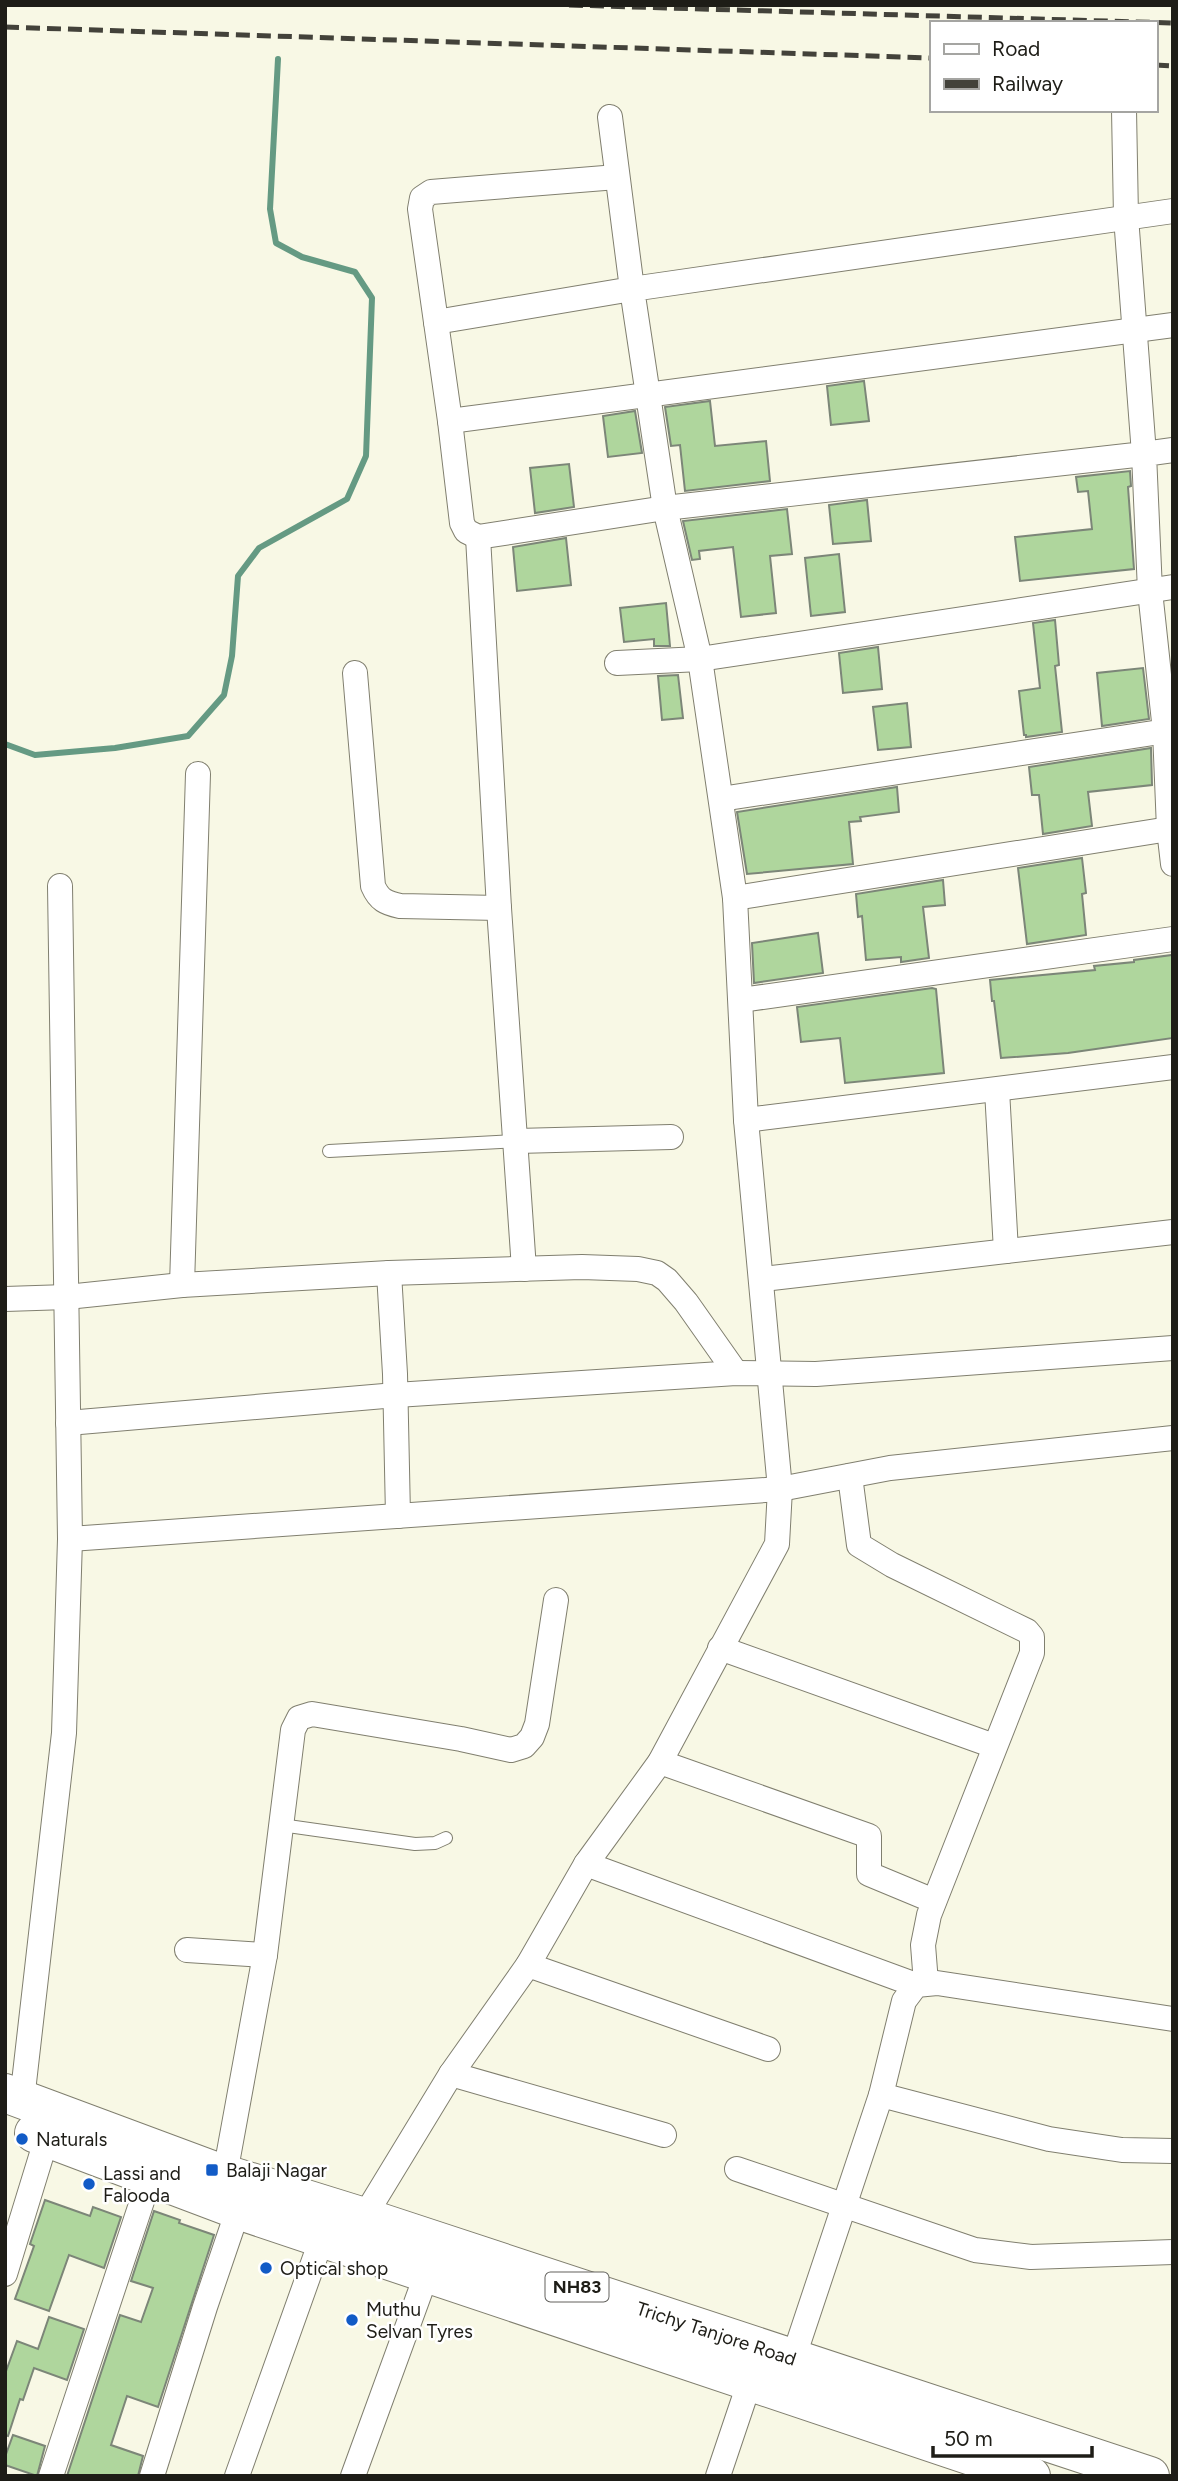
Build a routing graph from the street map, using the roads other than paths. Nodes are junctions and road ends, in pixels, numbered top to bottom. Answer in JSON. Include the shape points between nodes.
{"nodes":[{"id":1,"x":1124,"y":112,"type":"edge"},
{"id":2,"x":610,"y":117,"type":"dead end"},
{"id":3,"x":617,"y":177,"type":"junction"},
{"id":4,"x":1173,"y":211,"type":"edge"},
{"id":5,"x":1126,"y":217,"type":"junction"},
{"id":6,"x":632,"y":289,"type":"junction"},
{"id":7,"x":436,"y":321,"type":"junction"},
{"id":8,"x":1173,"y":325,"type":"edge"},
{"id":9,"x":1134,"y":331,"type":"junction"},
{"id":10,"x":647,"y":394,"type":"junction"},
{"id":11,"x":450,"y":421,"type":"junction"},
{"id":12,"x":1173,"y":450,"type":"edge"},
{"id":13,"x":1144,"y":454,"type":"junction"},
{"id":14,"x":665,"y":508,"type":"junction"},
{"id":15,"x":478,"y":537,"type":"junction"},
{"id":16,"x":1161,"y":589,"type":"edge"},
{"id":17,"x":700,"y":659,"type":"junction"},
{"id":18,"x":617,"y":663,"type":"dead end"},
{"id":19,"x":355,"y":673,"type":"dead end"},
{"id":20,"x":1169,"y":731,"type":"edge"},
{"id":21,"x":198,"y":774,"type":"dead end"},
{"id":22,"x":720,"y":799,"type":"junction"},
{"id":23,"x":1171,"y":829,"type":"edge"},
{"id":24,"x":1173,"y":864,"type":"edge"},
{"id":25,"x":60,"y":886,"type":"dead end"},
{"id":26,"x":735,"y":898,"type":"junction"},
{"id":27,"x":499,"y":908,"type":"junction"},
{"id":28,"x":1173,"y":939,"type":"edge"},
{"id":29,"x":741,"y":1000,"type":"junction"},
{"id":30,"x":1173,"y":1067,"type":"edge"},
{"id":31,"x":997,"y":1090,"type":"junction"},
{"id":32,"x":746,"y":1120,"type":"junction"},
{"id":33,"x":671,"y":1136,"type":"dead end"},
{"id":34,"x":517,"y":1141,"type":"junction"},
{"id":35,"x":329,"y":1151,"type":"dead end"},
{"id":36,"x":1173,"y":1232,"type":"edge"},
{"id":37,"x":1006,"y":1251,"type":"junction"},
{"id":38,"x":524,"y":1269,"type":"junction"},
{"id":39,"x":390,"y":1273,"type":"junction"},
{"id":40,"x":763,"y":1279,"type":"junction"},
{"id":41,"x":182,"y":1285,"type":"junction"},
{"id":42,"x":67,"y":1297,"type":"junction"},
{"id":43,"x":5,"y":1298,"type":"edge"},
{"id":44,"x":1173,"y":1348,"type":"edge"},
{"id":45,"x":736,"y":1373,"type":"junction"},
{"id":46,"x":770,"y":1373,"type":"junction"},
{"id":47,"x":396,"y":1395,"type":"junction"},
{"id":48,"x":68,"y":1423,"type":"junction"},
{"id":49,"x":1173,"y":1438,"type":"edge"},
{"id":50,"x":855,"y":1476,"type":"junction"},
{"id":51,"x":780,"y":1489,"type":"junction"},
{"id":52,"x":398,"y":1516,"type":"junction"},
{"id":53,"x":69,"y":1539,"type":"junction"},
{"id":54,"x":556,"y":1600,"type":"dead end"},
{"id":55,"x":720,"y":1648,"type":"junction"},
{"id":56,"x":994,"y":1746,"type":"junction"},
{"id":57,"x":660,"y":1762,"type":"junction"},
{"id":58,"x":281,"y":1825,"type":"junction"},
{"id":59,"x":446,"y":1838,"type":"dead end"},
{"id":60,"x":586,"y":1864,"type":"junction"},
{"id":61,"x":931,"y":1908,"type":"junction"},
{"id":62,"x":187,"y":1950,"type":"dead end"},
{"id":63,"x":265,"y":1955,"type":"junction"},
{"id":64,"x":528,"y":1965,"type":"junction"},
{"id":65,"x":921,"y":1984,"type":"junction"},
{"id":66,"x":1173,"y":2019,"type":"edge"},
{"id":67,"x":768,"y":2049,"type":"dead end"},
{"id":68,"x":451,"y":2074,"type":"junction"},
{"id":69,"x":881,"y":2095,"type":"junction"},
{"id":70,"x":11,"y":2105,"type":"edge"},
{"id":71,"x":664,"y":2135,"type":"dead end"},
{"id":72,"x":47,"y":2137,"type":"junction"},
{"id":73,"x":1173,"y":2151,"type":"edge"},
{"id":74,"x":737,"y":2169,"type":"dead end"},
{"id":75,"x":225,"y":2174,"type":"junction"},
{"id":76,"x":150,"y":2177,"type":"junction"},
{"id":77,"x":844,"y":2206,"type":"junction"},
{"id":78,"x":238,"y":2210,"type":"junction"},
{"id":79,"x":364,"y":2217,"type":"junction"},
{"id":80,"x":321,"y":2238,"type":"junction"},
{"id":81,"x":1173,"y":2252,"type":"edge"},
{"id":82,"x":426,"y":2273,"type":"junction"},
{"id":83,"x":5,"y":2274,"type":"edge"},
{"id":84,"x":793,"y":2359,"type":"junction"},
{"id":85,"x":750,"y":2381,"type":"junction"},
{"id":86,"x":1020,"y":2474,"type":"edge"},
{"id":87,"x":51,"y":2476,"type":"edge"},
{"id":88,"x":152,"y":2476,"type":"edge"},
{"id":89,"x":237,"y":2476,"type":"edge"},
{"id":90,"x":353,"y":2476,"type":"edge"},
{"id":91,"x":718,"y":2476,"type":"edge"},
{"id":92,"x":1150,"y":2476,"type":"edge"}],
"edges":[{"from":1,"to":5,"type":"street"},
{"from":2,"to":3,"type":"street"},
{"from":3,"to":6,"type":"street"},
{"from":3,"to":7,"type":"street","via":[[431,192],[422,198]]},
{"from":4,"to":5,"type":"street"},
{"from":5,"to":6,"type":"street"},
{"from":5,"to":9,"type":"street"},
{"from":6,"to":7,"type":"street"},
{"from":6,"to":10,"type":"street"},
{"from":7,"to":11,"type":"street"},
{"from":8,"to":9,"type":"street"},
{"from":9,"to":10,"type":"street"},
{"from":9,"to":13,"type":"street"},
{"from":10,"to":11,"type":"street"},
{"from":10,"to":14,"type":"street"},
{"from":11,"to":15,"type":"street","via":[[462,523]]},
{"from":12,"to":13,"type":"street"},
{"from":13,"to":14,"type":"street"},
{"from":13,"to":16,"type":"street"},
{"from":14,"to":15,"type":"street"},
{"from":14,"to":17,"type":"street"},
{"from":15,"to":27,"type":"street"},
{"from":16,"to":17,"type":"street"},
{"from":16,"to":20,"type":"street"},
{"from":17,"to":18,"type":"street"},
{"from":17,"to":22,"type":"street"},
{"from":19,"to":27,"type":"street","via":[[377,896],[400,906]]},
{"from":20,"to":22,"type":"street"},
{"from":20,"to":23,"type":"street"},
{"from":21,"to":41,"type":"street"},
{"from":22,"to":26,"type":"street"},
{"from":23,"to":24,"type":"street"},
{"from":23,"to":26,"type":"street"},
{"from":25,"to":42,"type":"street"},
{"from":26,"to":29,"type":"street"},
{"from":27,"to":34,"type":"street"},
{"from":28,"to":29,"type":"street"},
{"from":29,"to":32,"type":"street"},
{"from":30,"to":31,"type":"street"},
{"from":31,"to":32,"type":"street"},
{"from":31,"to":37,"type":"street"},
{"from":32,"to":40,"type":"street"},
{"from":33,"to":34,"type":"street"},
{"from":34,"to":35,"type":"lane"},
{"from":34,"to":38,"type":"street"},
{"from":36,"to":37,"type":"street"},
{"from":37,"to":40,"type":"street"},
{"from":38,"to":39,"type":"street"},
{"from":38,"to":45,"type":"street","via":[[582,1266],[657,1273],[686,1302]]},
{"from":39,"to":41,"type":"street"},
{"from":39,"to":47,"type":"street"},
{"from":40,"to":46,"type":"street"},
{"from":41,"to":42,"type":"street"},
{"from":42,"to":43,"type":"street"},
{"from":42,"to":48,"type":"street"},
{"from":44,"to":46,"type":"street","via":[[816,1374]]},
{"from":45,"to":46,"type":"street"},
{"from":45,"to":47,"type":"street"},
{"from":46,"to":51,"type":"street"},
{"from":47,"to":48,"type":"street"},
{"from":47,"to":52,"type":"street"},
{"from":48,"to":53,"type":"street"},
{"from":49,"to":50,"type":"street","via":[[890,1468]]},
{"from":50,"to":51,"type":"street"},
{"from":50,"to":56,"type":"street","via":[[859,1545],[1032,1637],[1032,1653]]},
{"from":51,"to":52,"type":"street"},
{"from":51,"to":55,"type":"street","via":[[777,1544]]},
{"from":52,"to":53,"type":"street"},
{"from":53,"to":70,"type":"street","via":[[64,1733]]},
{"from":54,"to":58,"type":"street","via":[[537,1724],[524,1746],[511,1750],[312,1714],[299,1718],[293,1730]]},
{"from":55,"to":56,"type":"street"},
{"from":55,"to":57,"type":"street"},
{"from":56,"to":61,"type":"street"},
{"from":57,"to":60,"type":"street"},
{"from":57,"to":61,"type":"street","via":[[869,1836],[869,1874]]},
{"from":58,"to":59,"type":"lane","via":[[415,1844]]},
{"from":58,"to":63,"type":"street"},
{"from":60,"to":64,"type":"street"},
{"from":60,"to":65,"type":"street"},
{"from":61,"to":65,"type":"street"},
{"from":62,"to":63,"type":"street"},
{"from":63,"to":75,"type":"street"},
{"from":64,"to":67,"type":"street"},
{"from":64,"to":68,"type":"street"},
{"from":65,"to":66,"type":"street"},
{"from":65,"to":69,"type":"street","via":[[904,2001]]},
{"from":68,"to":71,"type":"street"},
{"from":68,"to":79,"type":"street"},
{"from":69,"to":73,"type":"street","via":[[1049,2140],[1122,2150]]},
{"from":69,"to":77,"type":"street"},
{"from":70,"to":72,"type":"highway","name":"Trichy Tanjore Road","number":"NH83"},
{"from":70,"to":75,"type":"highway","name":"Trichy Tanjore Road","number":"NH83"},
{"from":72,"to":76,"type":"highway","name":"Trichy Tanjore Road","number":"NH83"},
{"from":72,"to":83,"type":"street"},
{"from":74,"to":77,"type":"street"},
{"from":75,"to":79,"type":"highway","name":"Trichy Tanjore Road","number":"NH83"},
{"from":76,"to":78,"type":"highway","name":"Trichy Tanjore Road","number":"NH83"},
{"from":76,"to":87,"type":"street"},
{"from":77,"to":81,"type":"street","via":[[975,2250],[1031,2257]]},
{"from":77,"to":84,"type":"street"},
{"from":78,"to":80,"type":"highway","name":"Trichy Tanjore Road","number":"NH83"},
{"from":78,"to":88,"type":"street"},
{"from":79,"to":84,"type":"highway","name":"Trichy Tanjore Road","number":"NH83"},
{"from":80,"to":82,"type":"highway","name":"Trichy Tanjore Road","number":"NH83"},
{"from":80,"to":89,"type":"street"},
{"from":82,"to":85,"type":"highway","name":"Trichy Tanjore Road","number":"NH83"},
{"from":82,"to":90,"type":"street"},
{"from":84,"to":92,"type":"highway","name":"Trichy Tanjore Road","number":"NH83"},
{"from":85,"to":86,"type":"highway","name":"Trichy Tanjore Road","number":"NH83"},
{"from":85,"to":91,"type":"street"}]}
